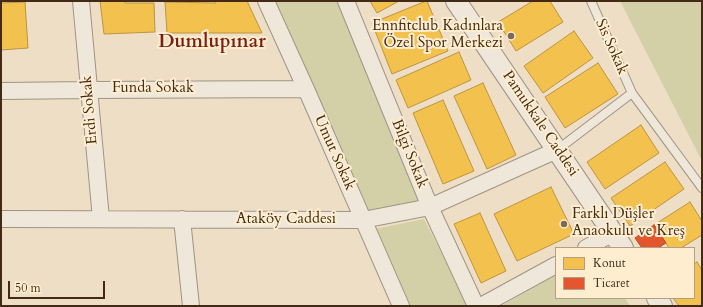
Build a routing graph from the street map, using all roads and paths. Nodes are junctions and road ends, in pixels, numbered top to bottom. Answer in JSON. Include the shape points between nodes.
{"nodes":[{"id":1,"x":81,"y":1,"type":"edge"},
{"id":2,"x":266,"y":1,"type":"edge"},
{"id":3,"x":346,"y":1,"type":"edge"},
{"id":4,"x":456,"y":1,"type":"edge"},
{"id":5,"x":591,"y":1,"type":"edge"},
{"id":6,"x":306,"y":89,"type":"junction"},
{"id":7,"x":88,"y":90,"type":"junction"},
{"id":8,"x":1,"y":91,"type":"edge"},
{"id":9,"x":632,"y":93,"type":"junction"},
{"id":10,"x":557,"y":150,"type":"junction"},
{"id":11,"x":702,"y":188,"type":"edge"},
{"id":12,"x":430,"y":207,"type":"junction"},
{"id":13,"x":1,"y":219,"type":"edge"},
{"id":14,"x":101,"y":219,"type":"junction"},
{"id":15,"x":182,"y":219,"type":"junction"},
{"id":16,"x":363,"y":220,"type":"junction"},
{"id":17,"x":618,"y":240,"type":"edge"},
{"id":18,"x":590,"y":247,"type":"edge"},
{"id":19,"x":555,"y":266,"type":"edge"},
{"id":20,"x":191,"y":306,"type":"edge"},
{"id":21,"x":401,"y":306,"type":"edge"},
{"id":22,"x":476,"y":306,"type":"edge"},
{"id":23,"x":481,"y":306,"type":"edge"}],
"edges":[{"from":1,"to":7,"type":"street","name":"Erdi Sokak"},
{"from":2,"to":6,"type":"street","name":"Umut Sokak"},
{"from":3,"to":12,"type":"street","name":"Bilgi Sokak"},
{"from":4,"to":10,"type":"street","name":"Pamukkale Caddesi"},
{"from":5,"to":9,"type":"lane","name":"Sis Sokak"},
{"from":6,"to":7,"type":"street","name":"Funda Sokak"},
{"from":6,"to":16,"type":"street","name":"Umut Sokak"},
{"from":7,"to":8,"type":"street","name":"Funda Sokak"},
{"from":7,"to":14,"type":"street","name":"Erdi Sokak"},
{"from":9,"to":10,"type":"lane"},
{"from":9,"to":11,"type":"lane","name":"Sis Sokak"},
{"from":10,"to":12,"type":"street","name":"Ataköy Caddesi"},
{"from":10,"to":17,"type":"street","name":"Pamukkale Caddesi"},
{"from":12,"to":16,"type":"street","name":"Ataköy Caddesi"},
{"from":12,"to":22,"type":"street","name":"Bilgi Sokak"},
{"from":13,"to":14,"type":"street","name":"Ataköy Caddesi"},
{"from":14,"to":15,"type":"street","name":"Ataköy Caddesi"},
{"from":15,"to":16,"type":"street","name":"Ataköy Caddesi"},
{"from":15,"to":20,"type":"street"},
{"from":16,"to":21,"type":"street","name":"Umut Sokak"},
{"from":17,"to":18,"type":"street"},
{"from":19,"to":23,"type":"street"}]}
